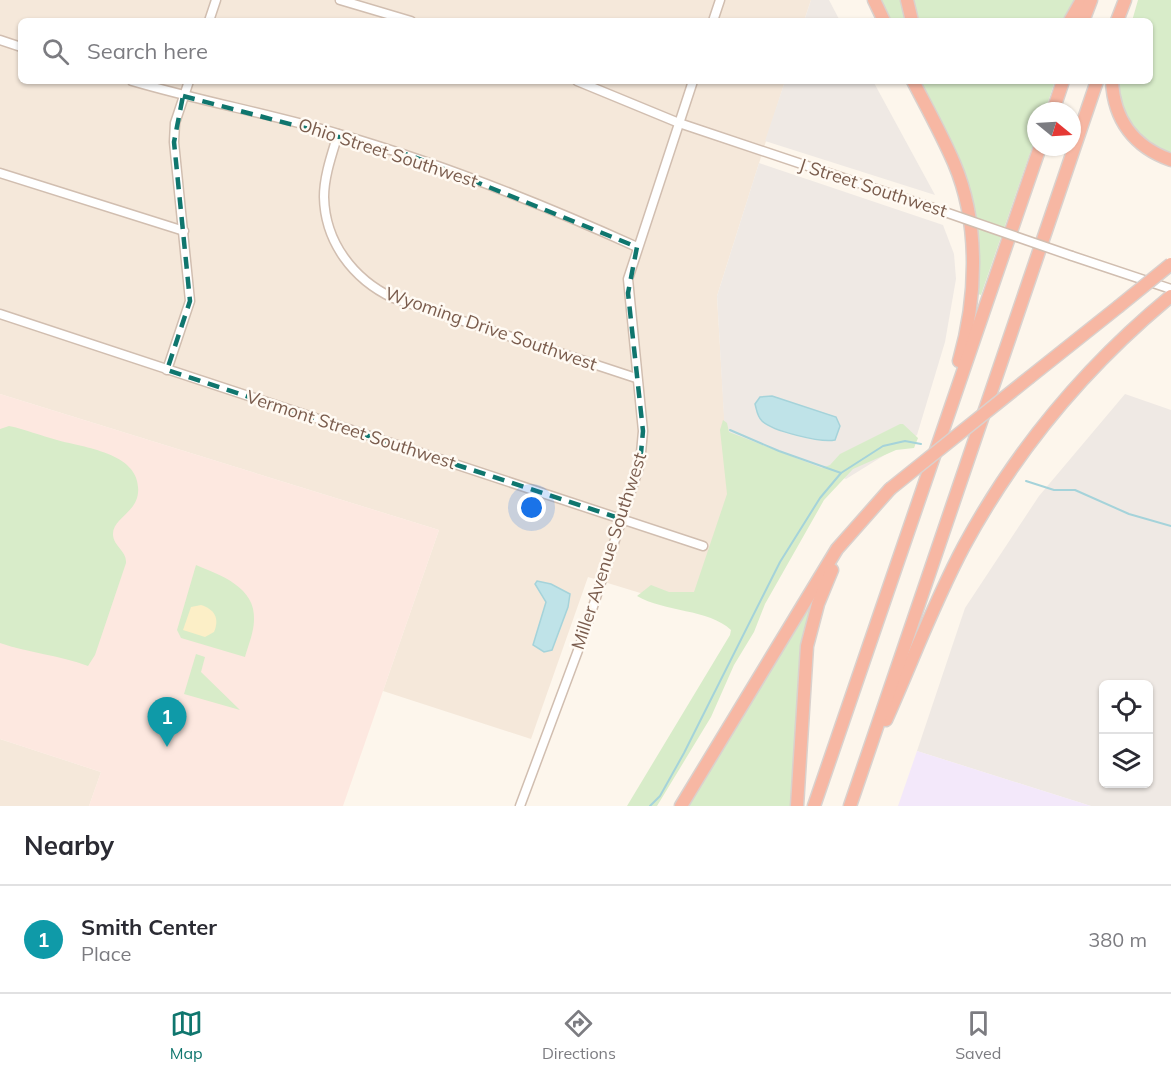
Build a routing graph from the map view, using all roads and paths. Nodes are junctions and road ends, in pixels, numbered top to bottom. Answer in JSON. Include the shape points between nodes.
{"nodes":[{"id":1,"x":216,"y":0,"type":"edge"},
{"id":2,"x":340,"y":0,"type":"edge"},
{"id":3,"x":720,"y":0,"type":"edge"},
{"id":4,"x":874,"y":0,"type":"edge"},
{"id":5,"x":907,"y":0,"type":"edge"},
{"id":6,"x":1082,"y":0,"type":"edge"},
{"id":7,"x":1091,"y":0,"type":"edge"},
{"id":8,"x":1126,"y":0,"type":"edge"},
{"id":9,"x":210,"y":18,"type":"edge"},
{"id":10,"x":401,"y":18,"type":"edge"},
{"id":11,"x":714,"y":18,"type":"edge"},
{"id":12,"x":883,"y":18,"type":"edge"},
{"id":13,"x":911,"y":18,"type":"edge"},
{"id":14,"x":1072,"y":18,"type":"edge"},
{"id":15,"x":1084,"y":18,"type":"edge"},
{"id":16,"x":1118,"y":18,"type":"edge"},
{"id":17,"x":1123,"y":18,"type":"edge"},
{"id":18,"x":0,"y":40,"type":"edge"},
{"id":19,"x":18,"y":46,"type":"edge"},
{"id":20,"x":142,"y":84,"type":"edge"},
{"id":21,"x":188,"y":84,"type":"edge"},
{"id":22,"x":584,"y":84,"type":"edge"},
{"id":23,"x":692,"y":84,"type":"edge"},
{"id":24,"x":915,"y":84,"type":"edge"},
{"id":25,"x":1062,"y":84,"type":"edge"},
{"id":26,"x":1096,"y":84,"type":"edge"},
{"id":27,"x":1112,"y":84,"type":"edge"},
{"id":28,"x":183,"y":96,"type":"junction"},
{"id":29,"x":1056,"y":102,"type":"edge"},
{"id":30,"x":679,"y":123,"type":"junction"},
{"id":31,"x":338,"y":134,"type":"junction"},
{"id":32,"x":1037,"y":156,"type":"edge"},
{"id":33,"x":1171,"y":160,"type":"edge"},
{"id":34,"x":0,"y":173,"type":"edge"},
{"id":35,"x":184,"y":231,"type":"junction"},
{"id":36,"x":637,"y":247,"type":"junction"},
{"id":37,"x":1171,"y":264,"type":"edge"},
{"id":38,"x":1171,"y":289,"type":"edge"},
{"id":39,"x":1171,"y":296,"type":"edge"},
{"id":40,"x":0,"y":314,"type":"edge"},
{"id":41,"x":167,"y":370,"type":"junction"},
{"id":42,"x":636,"y":378,"type":"junction"},
{"id":43,"x":920,"y":495,"type":"junction"},
{"id":44,"x":622,"y":519,"type":"junction"},
{"id":45,"x":849,"y":537,"type":"junction"},
{"id":46,"x":703,"y":546,"type":"dead end"},
{"id":47,"x":855,"y":789,"type":"junction"},
{"id":48,"x":520,"y":806,"type":"edge"},
{"id":49,"x":681,"y":806,"type":"edge"},
{"id":50,"x":796,"y":806,"type":"edge"},
{"id":51,"x":814,"y":806,"type":"edge"},
{"id":52,"x":850,"y":806,"type":"edge"}],
"edges":[{"from":1,"to":9,"type":"street"},
{"from":2,"to":10,"type":"street"},
{"from":3,"to":11,"type":"street"},
{"from":4,"to":12,"type":"highway"},
{"from":5,"to":13,"type":"highway"},
{"from":6,"to":14,"type":"highway"},
{"from":7,"to":15,"type":"highway"},
{"from":8,"to":16,"type":"highway"},
{"from":8,"to":17,"type":"highway"},
{"from":18,"to":19,"type":"street"},
{"from":20,"to":28,"type":"street","name":"Ohio Street Southwest"},
{"from":21,"to":28,"type":"street"},
{"from":22,"to":30,"type":"street","name":"J Street Southwest"},
{"from":23,"to":30,"type":"street","name":"Miller Avenue Southwest"},
{"from":24,"to":43,"type":"highway","via":[[961,184],[972,238],[973,272],[963,349]]},
{"from":25,"to":29,"type":"highway"},
{"from":26,"to":47,"type":"highway"},
{"from":27,"to":33,"type":"highway","via":[[1116,109],[1128,131],[1145,148]]},
{"from":28,"to":31,"type":"street","name":"Ohio Street Southwest"},
{"from":28,"to":35,"type":"street","via":[[174,142]]},
{"from":30,"to":36,"type":"street","name":"Miller Avenue Southwest"},
{"from":30,"to":38,"type":"street","name":"J Street Southwest","bridge":true},
{"from":31,"to":36,"type":"street","name":"Ohio Street Southwest","via":[[412,156],[505,191]]},
{"from":31,"to":42,"type":"street","name":"Wyoming Drive Southwest","via":[[326,175],[327,219],[345,261],[375,290]]},
{"from":32,"to":43,"type":"highway"},
{"from":34,"to":35,"type":"street"},
{"from":35,"to":41,"type":"street","via":[[190,301]]},
{"from":36,"to":42,"type":"street","name":"Miller Avenue Southwest","via":[[630,266],[628,293]]},
{"from":37,"to":45,"type":"highway","bridge":true,"via":[[890,489]]},
{"from":39,"to":47,"type":"highway","via":[[1109,350],[1061,402],[994,494],[939,595]]},
{"from":40,"to":41,"type":"street","name":"Vermont Street Southwest"},
{"from":41,"to":44,"type":"street","name":"Vermont Street Southwest"},
{"from":42,"to":44,"type":"street","name":"Miller Avenue Southwest","via":[[643,447]]},
{"from":43,"to":51,"type":"highway"},
{"from":44,"to":46,"type":"street","name":"Vermont Street Southwest"},
{"from":44,"to":48,"type":"street","name":"Miller Avenue Southwest"},
{"from":45,"to":49,"type":"highway","via":[[837,549]]},
{"from":45,"to":50,"type":"highway","via":[[818,604],[807,646]]},
{"from":47,"to":52,"type":"highway"}]}
